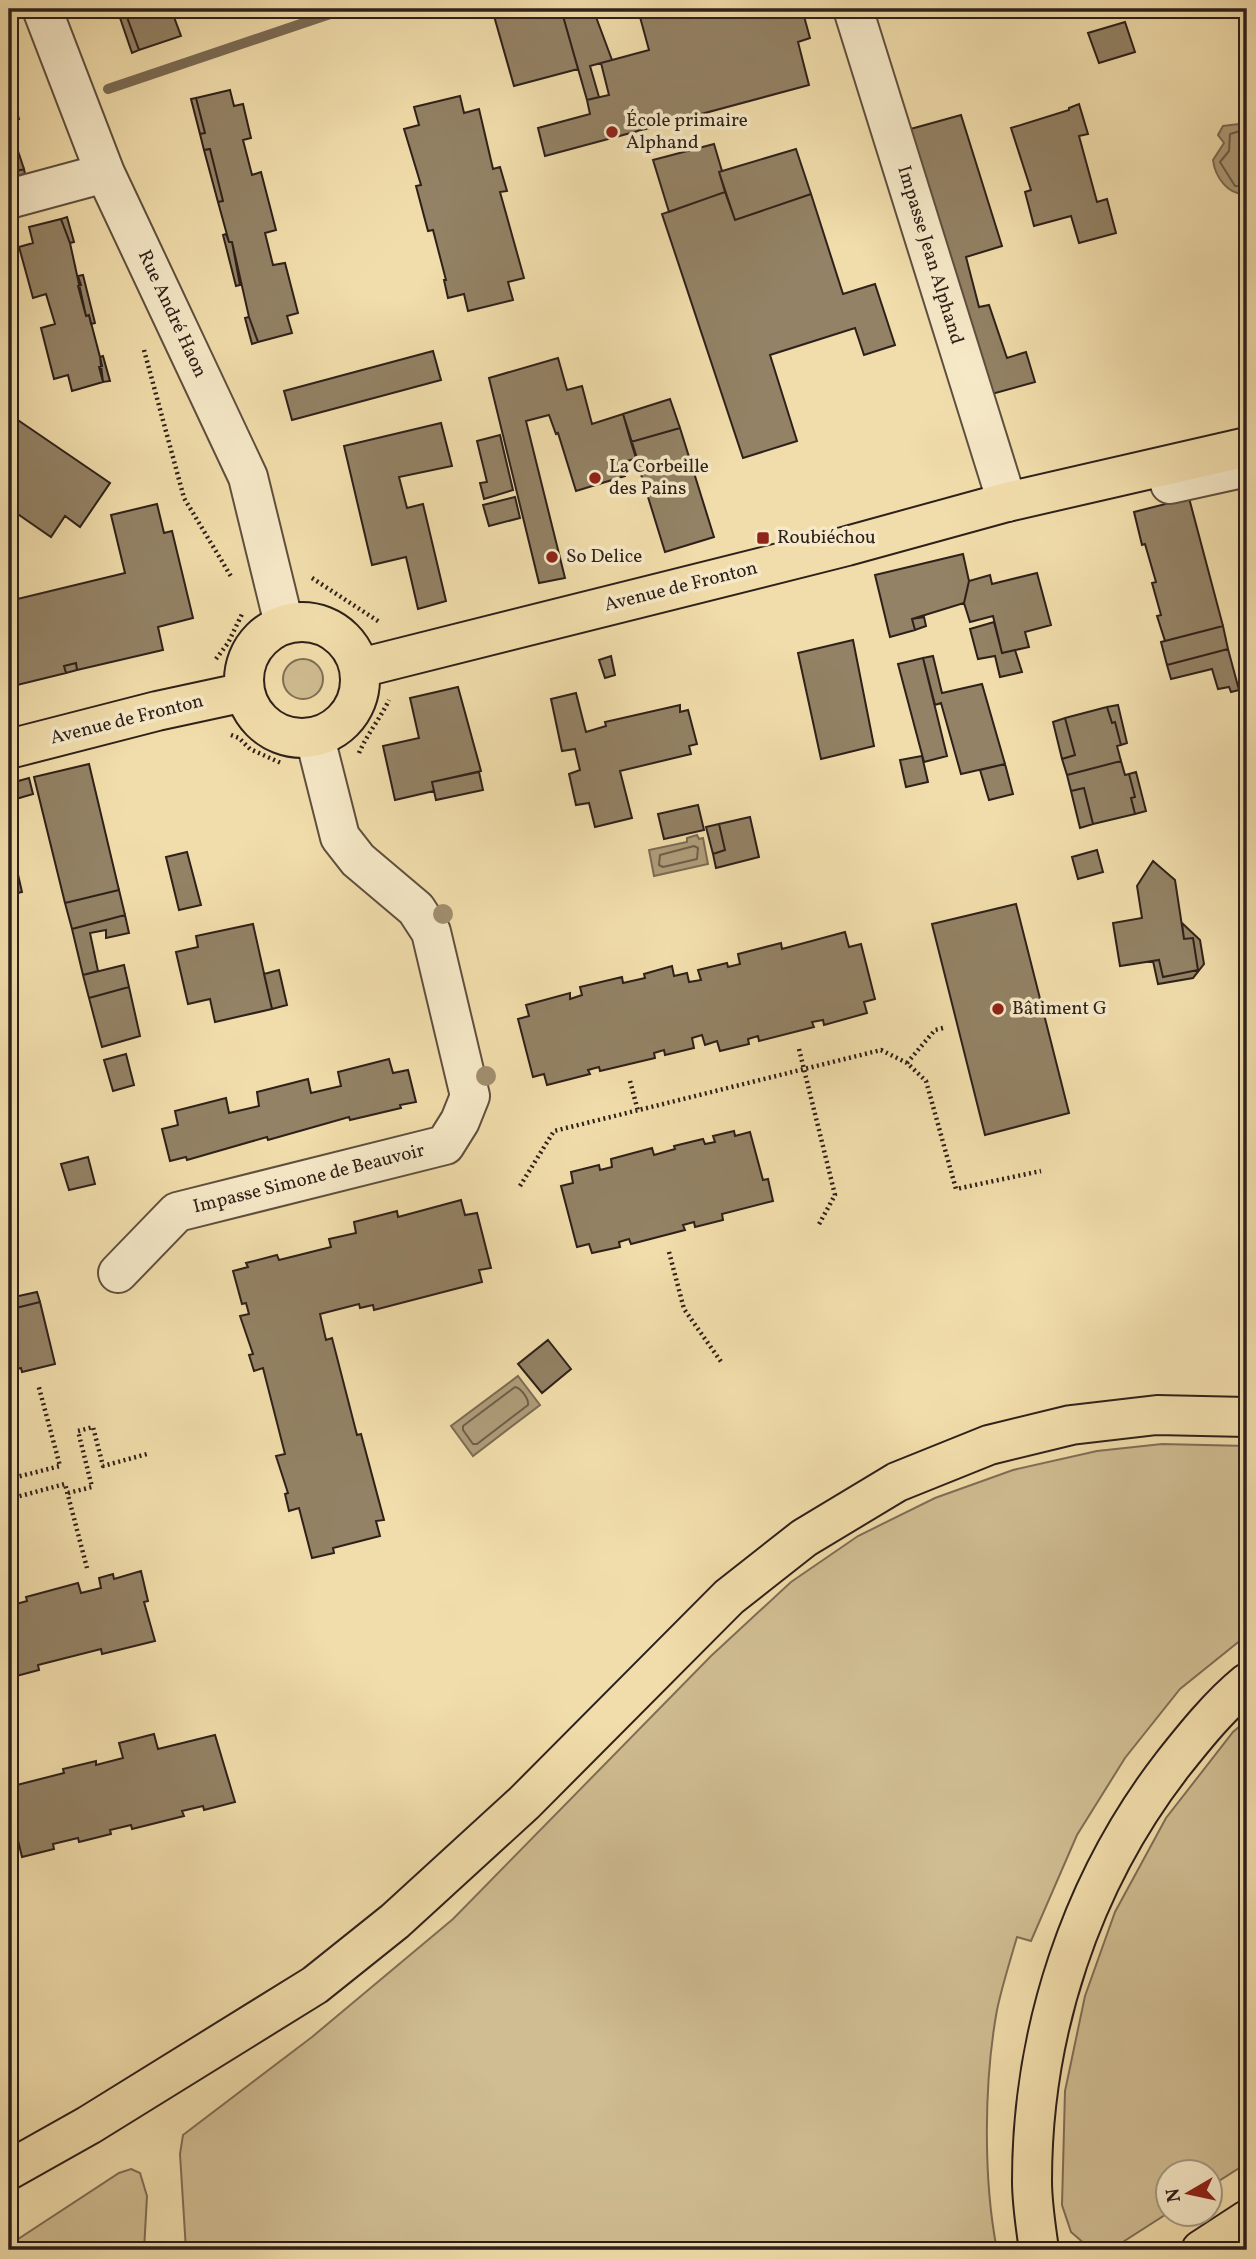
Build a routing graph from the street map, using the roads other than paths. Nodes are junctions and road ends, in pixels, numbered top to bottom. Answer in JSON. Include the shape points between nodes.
{"nodes":[{"id":1,"x":42,"y":9,"type":"edge"},
{"id":2,"x":853,"y":9,"type":"edge"},
{"id":3,"x":105,"y":173,"type":"junction"},
{"id":4,"x":9,"y":199,"type":"edge"},
{"id":5,"x":1247,"y":447,"type":"edge"},
{"id":6,"x":1247,"y":467,"type":"edge"},
{"id":7,"x":1124,"y":476,"type":"junction"},
{"id":8,"x":1007,"y":502,"type":"junction"},
{"id":9,"x":285,"y":624,"type":"junction"},
{"id":10,"x":360,"y":668,"type":"junction"},
{"id":11,"x":244,"y":692,"type":"junction"},
{"id":12,"x":315,"y":738,"type":"junction"},
{"id":13,"x":9,"y":749,"type":"edge"},
{"id":14,"x":118,"y":1273,"type":"dead end"},
{"id":15,"x":1247,"y":1417,"type":"edge"},
{"id":16,"x":1247,"y":1683,"type":"edge"},
{"id":17,"x":9,"y":2171,"type":"edge"},
{"id":18,"x":1247,"y":2220,"type":"edge"},
{"id":19,"x":1039,"y":2250,"type":"edge"},
{"id":20,"x":1201,"y":2250,"type":"edge"}],
"edges":[{"from":1,"to":3,"type":"street","name":"Rue André Haon"},
{"from":2,"to":8,"type":"street","name":"Impasse Jean Alphand"},
{"from":3,"to":4,"type":"street"},
{"from":3,"to":9,"type":"street","name":"Rue André Haon","via":[[248,477]]},
{"from":5,"to":7,"type":"main road","name":"Avenue de Fronton"},
{"from":6,"to":7,"type":"street","via":[[1142,489]]},
{"from":7,"to":8,"type":"main road","name":"Avenue de Fronton"},
{"from":8,"to":10,"type":"main road","name":"Avenue de Fronton"},
{"from":9,"to":10,"type":"main road","via":[[323,625],[353,650]]},
{"from":9,"to":11,"type":"main road","via":[[255,645],[243,676]]},
{"from":10,"to":12,"type":"main road","via":[[360,691],[352,712],[336,729]]},
{"from":11,"to":12,"type":"main road","via":[[253,714],[270,730],[292,739]]},
{"from":11,"to":13,"type":"main road","name":"Avenue de Fronton"},
{"from":12,"to":14,"type":"street","name":"Impasse Simone de Beauvoir","via":[[340,837],[358,860],[416,909],[431,932],[470,1097],[444,1145],[177,1212]]},
{"from":15,"to":17,"type":"main road","via":[[1157,1415],[1071,1425],[989,1446],[897,1482],[804,1538],[729,1597],[524,1803],[395,1922],[316,1985]]},
{"from":16,"to":19,"type":"main road","via":[[1190,1743],[1145,1800],[1078,1929],[1053,2009],[1038,2097],[1032,2182]]},
{"from":18,"to":20,"type":"main road"}]}
